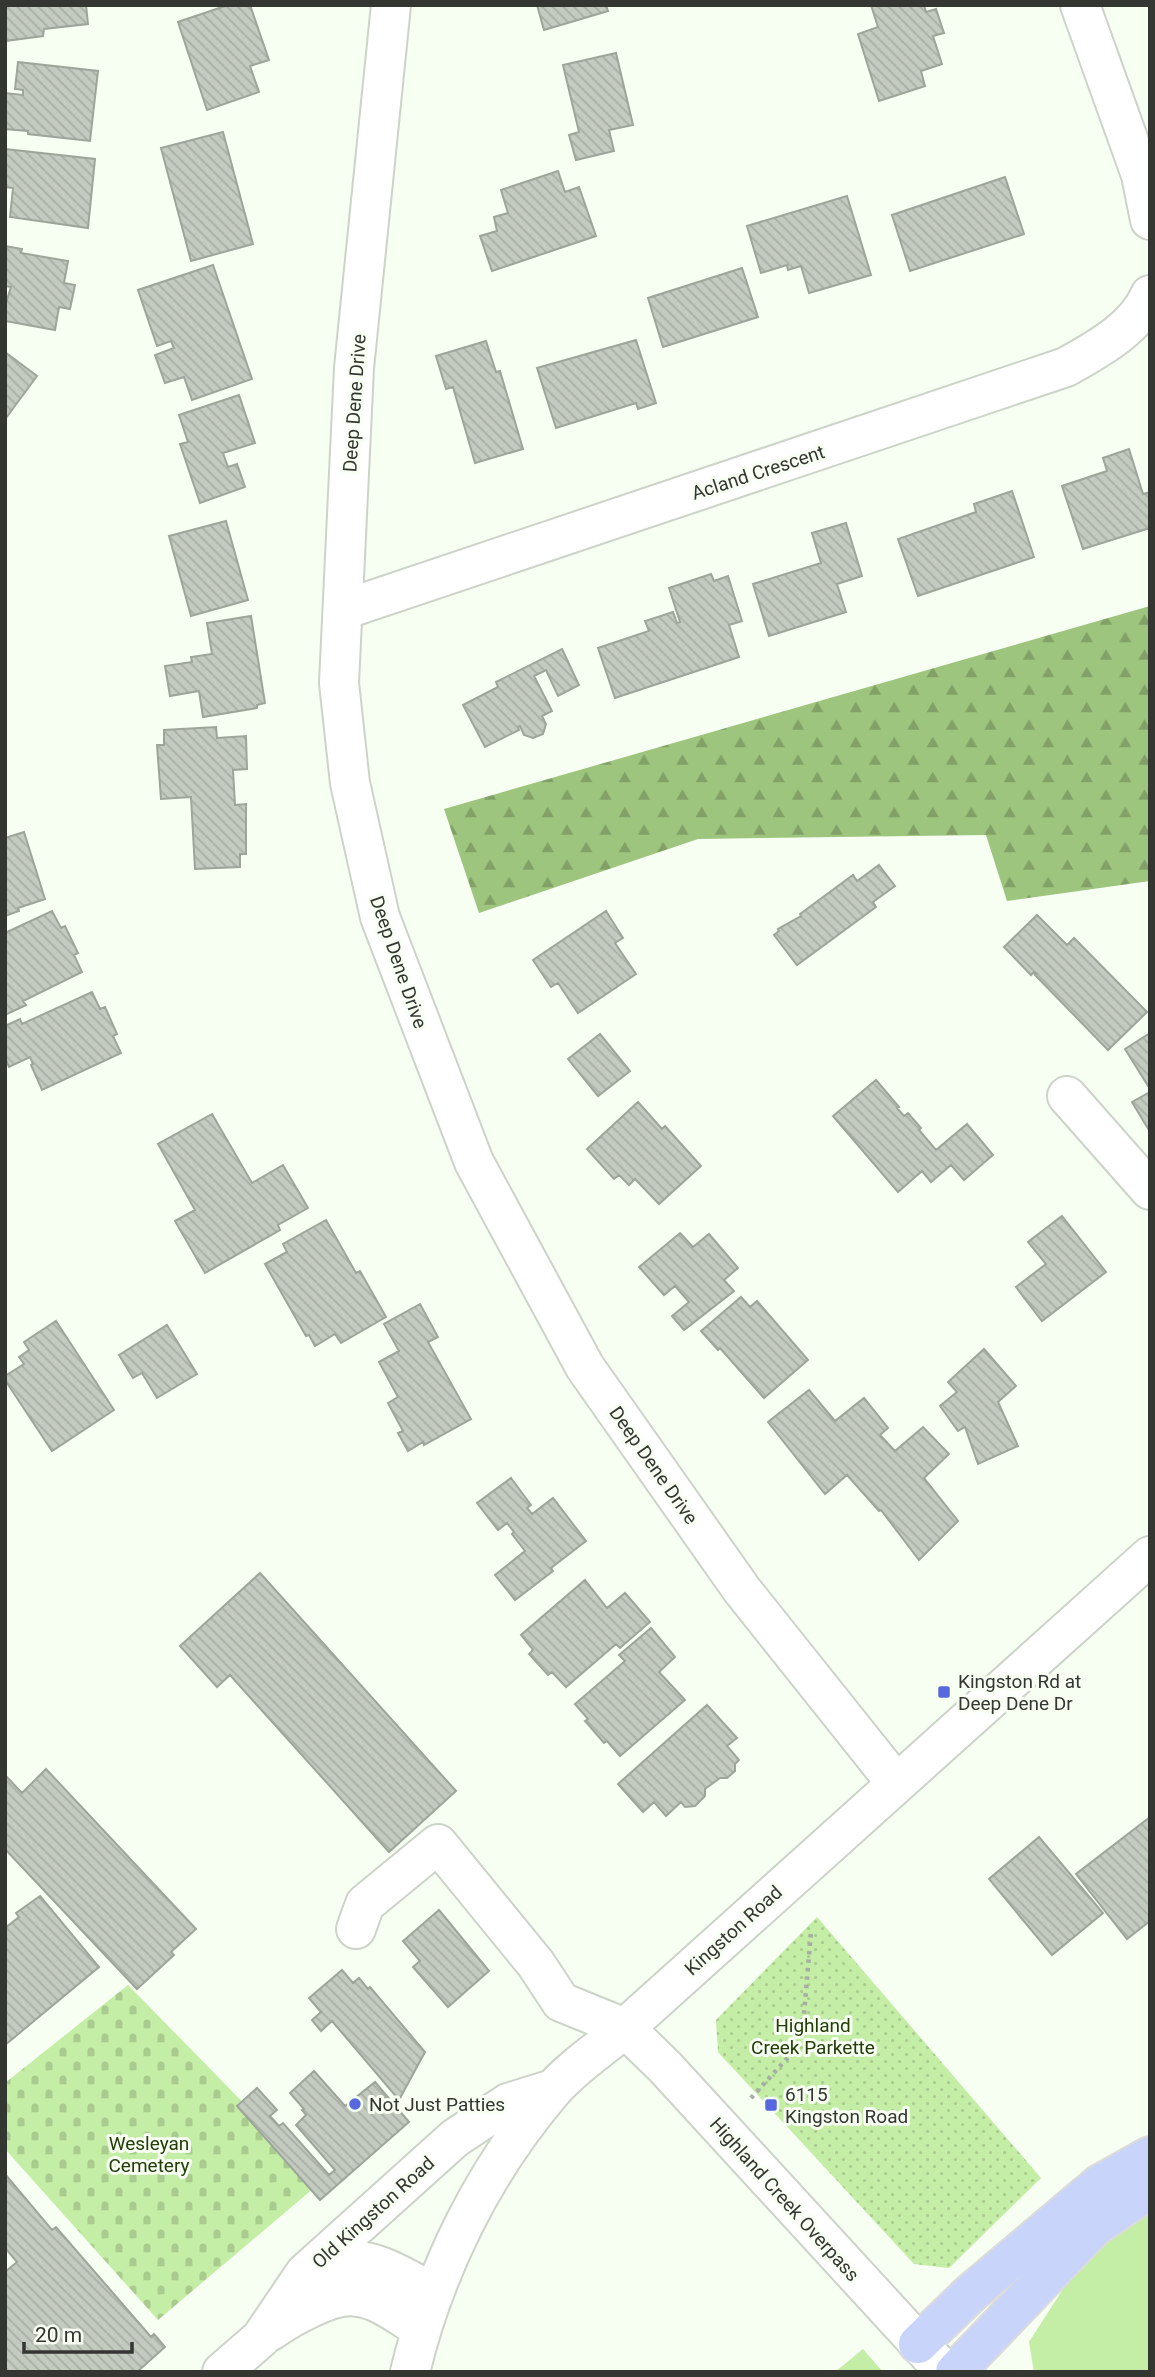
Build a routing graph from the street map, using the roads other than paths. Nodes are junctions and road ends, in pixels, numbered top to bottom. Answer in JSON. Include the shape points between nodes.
{"nodes":[{"id":1,"x":391,"y":5,"type":"edge"},
{"id":2,"x":1080,"y":5,"type":"edge"},
{"id":3,"x":1150,"y":220,"type":"edge"},
{"id":4,"x":1150,"y":295,"type":"edge"},
{"id":5,"x":343,"y":611,"type":"junction"},
{"id":6,"x":1067,"y":1096,"type":"dead end"},
{"id":7,"x":1150,"y":1190,"type":"edge"},
{"id":8,"x":1150,"y":1556,"type":"edge"},
{"id":9,"x":896,"y":1783,"type":"junction"},
{"id":10,"x":356,"y":1929,"type":"dead end"},
{"id":11,"x":625,"y":2028,"type":"junction"},
{"id":12,"x":553,"y":2090,"type":"junction"},
{"id":13,"x":1150,"y":2156,"type":"edge"},
{"id":14,"x":1150,"y":2189,"type":"edge"},
{"id":15,"x":305,"y":2273,"type":"junction"},
{"id":16,"x":433,"y":2292,"type":"junction"},
{"id":17,"x":421,"y":2329,"type":"junction"},
{"id":18,"x":261,"y":2337,"type":"junction"},
{"id":19,"x":918,"y":2344,"type":"junction"},
{"id":20,"x":222,"y":2372,"type":"edge"},
{"id":21,"x":410,"y":2372,"type":"edge"},
{"id":22,"x":945,"y":2372,"type":"edge"},
{"id":23,"x":955,"y":2372,"type":"edge"}],
"edges":[{"from":1,"to":5,"type":"street","name":"Deep Dene Drive","via":[[354,368]]},
{"from":2,"to":3,"type":"street","via":[[1141,175]]},
{"from":4,"to":5,"type":"street","name":"Acland Crescent","via":[[1116,336],[1066,367]]},
{"from":5,"to":9,"type":"street","name":"Deep Dene Drive","via":[[339,683],[350,783],[380,917],[474,1162],[585,1367],[742,1590]]},
{"from":6,"to":7,"type":"street"},
{"from":8,"to":9,"type":"street","name":"Kingston Road"},
{"from":9,"to":11,"type":"street","name":"Kingston Road"},
{"from":10,"to":11,"type":"street","via":[[365,1904],[438,1844],[537,1964],[561,2002]]},
{"from":11,"to":12,"type":"street","name":"Kingston Road"},
{"from":11,"to":19,"type":"street","name":"Highland Creek Overpass"},
{"from":12,"to":15,"type":"street","name":"Old Kingston Road","via":[[508,2103],[455,2138]]},
{"from":12,"to":16,"type":"street","name":"Kingston Road","via":[[495,2168],[451,2248]]},
{"from":13,"to":19,"type":"highway","via":[[1100,2184]]},
{"from":14,"to":23,"type":"highway","via":[[1094,2227]]},
{"from":15,"to":16,"type":"street","via":[[334,2262],[371,2263]]},
{"from":15,"to":18,"type":"street","name":"Old Kingston Road"},
{"from":16,"to":17,"type":"street","name":"Kingston Road"},
{"from":17,"to":18,"type":"street","via":[[357,2296],[334,2299]]},
{"from":17,"to":21,"type":"street","name":"Kingston Road"},
{"from":18,"to":20,"type":"street","name":"Old Kingston Road"},
{"from":19,"to":22,"type":"street","name":"Highland Creek Overpass"}]}
